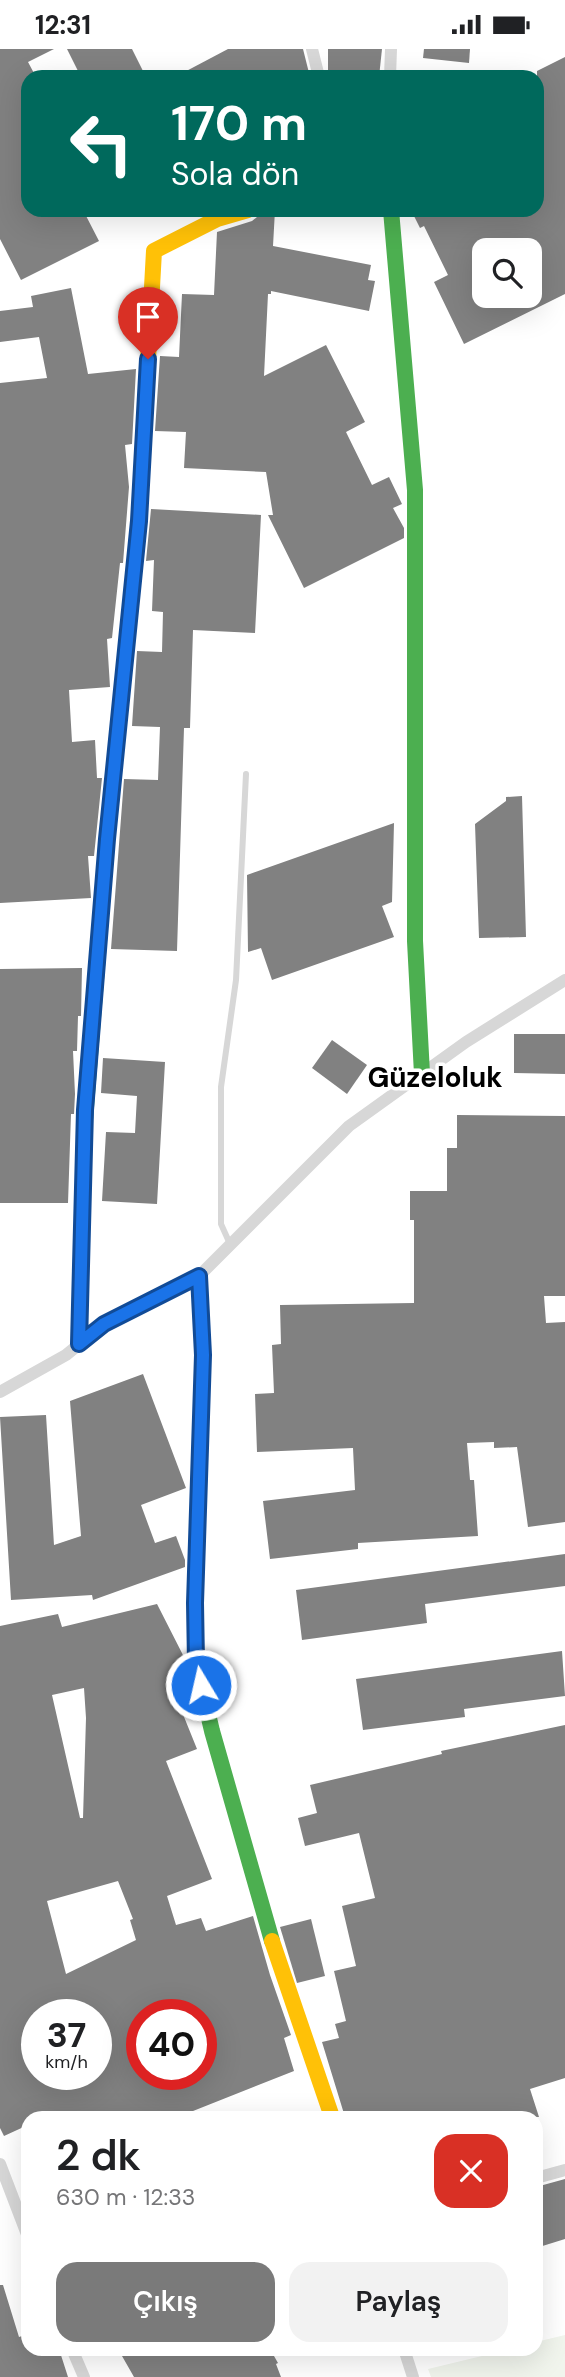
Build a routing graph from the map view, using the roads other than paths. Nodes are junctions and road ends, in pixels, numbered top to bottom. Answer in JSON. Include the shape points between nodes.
{"nodes":[{"id":1,"x":312,"y":49,"type":"edge"},
{"id":2,"x":391,"y":49,"type":"edge"},
{"id":3,"x":317,"y":70,"type":"edge"},
{"id":4,"x":390,"y":70,"type":"edge"},
{"id":5,"x":224,"y":217,"type":"edge"},
{"id":6,"x":392,"y":217,"type":"edge"},
{"id":7,"x":246,"y":773,"type":"dead end"},
{"id":8,"x":565,"y":980,"type":"edge"},
{"id":9,"x":422,"y":1074,"type":"junction"},
{"id":10,"x":230,"y":1244,"type":"junction"},
{"id":11,"x":199,"y":1276,"type":"junction"},
{"id":12,"x":79,"y":1344,"type":"junction"},
{"id":13,"x":0,"y":1392,"type":"edge"},
{"id":14,"x":330,"y":2111,"type":"edge"},
{"id":15,"x":0,"y":2164,"type":"edge"},
{"id":16,"x":565,"y":2170,"type":"edge"},
{"id":17,"x":543,"y":2176,"type":"edge"},
{"id":18,"x":21,"y":2219,"type":"edge"},
{"id":19,"x":75,"y":2356,"type":"edge"},
{"id":20,"x":406,"y":2356,"type":"edge"},
{"id":21,"x":84,"y":2377,"type":"edge"},
{"id":22,"x":413,"y":2377,"type":"edge"}],
"edges":[{"from":1,"to":3,"type":"street"},
{"from":2,"to":4,"type":"street"},
{"from":5,"to":12,"type":"street","via":[[154,251],[139,521],[85,1110]]},
{"from":6,"to":9,"type":"street","via":[[415,490],[415,941]]},
{"from":7,"to":10,"type":"lane","via":[[236,980],[221,1087],[221,1224]]},
{"from":8,"to":9,"type":"street"},
{"from":9,"to":10,"type":"street","via":[[349,1126]]},
{"from":10,"to":11,"type":"street"},
{"from":11,"to":12,"type":"street","via":[[104,1324]]},
{"from":11,"to":14,"type":"street","via":[[203,1355],[196,1663],[281,1972]]},
{"from":12,"to":13,"type":"street"},
{"from":15,"to":18,"type":"street"},
{"from":16,"to":17,"type":"street"},
{"from":19,"to":21,"type":"street"},
{"from":20,"to":22,"type":"street"}]}
